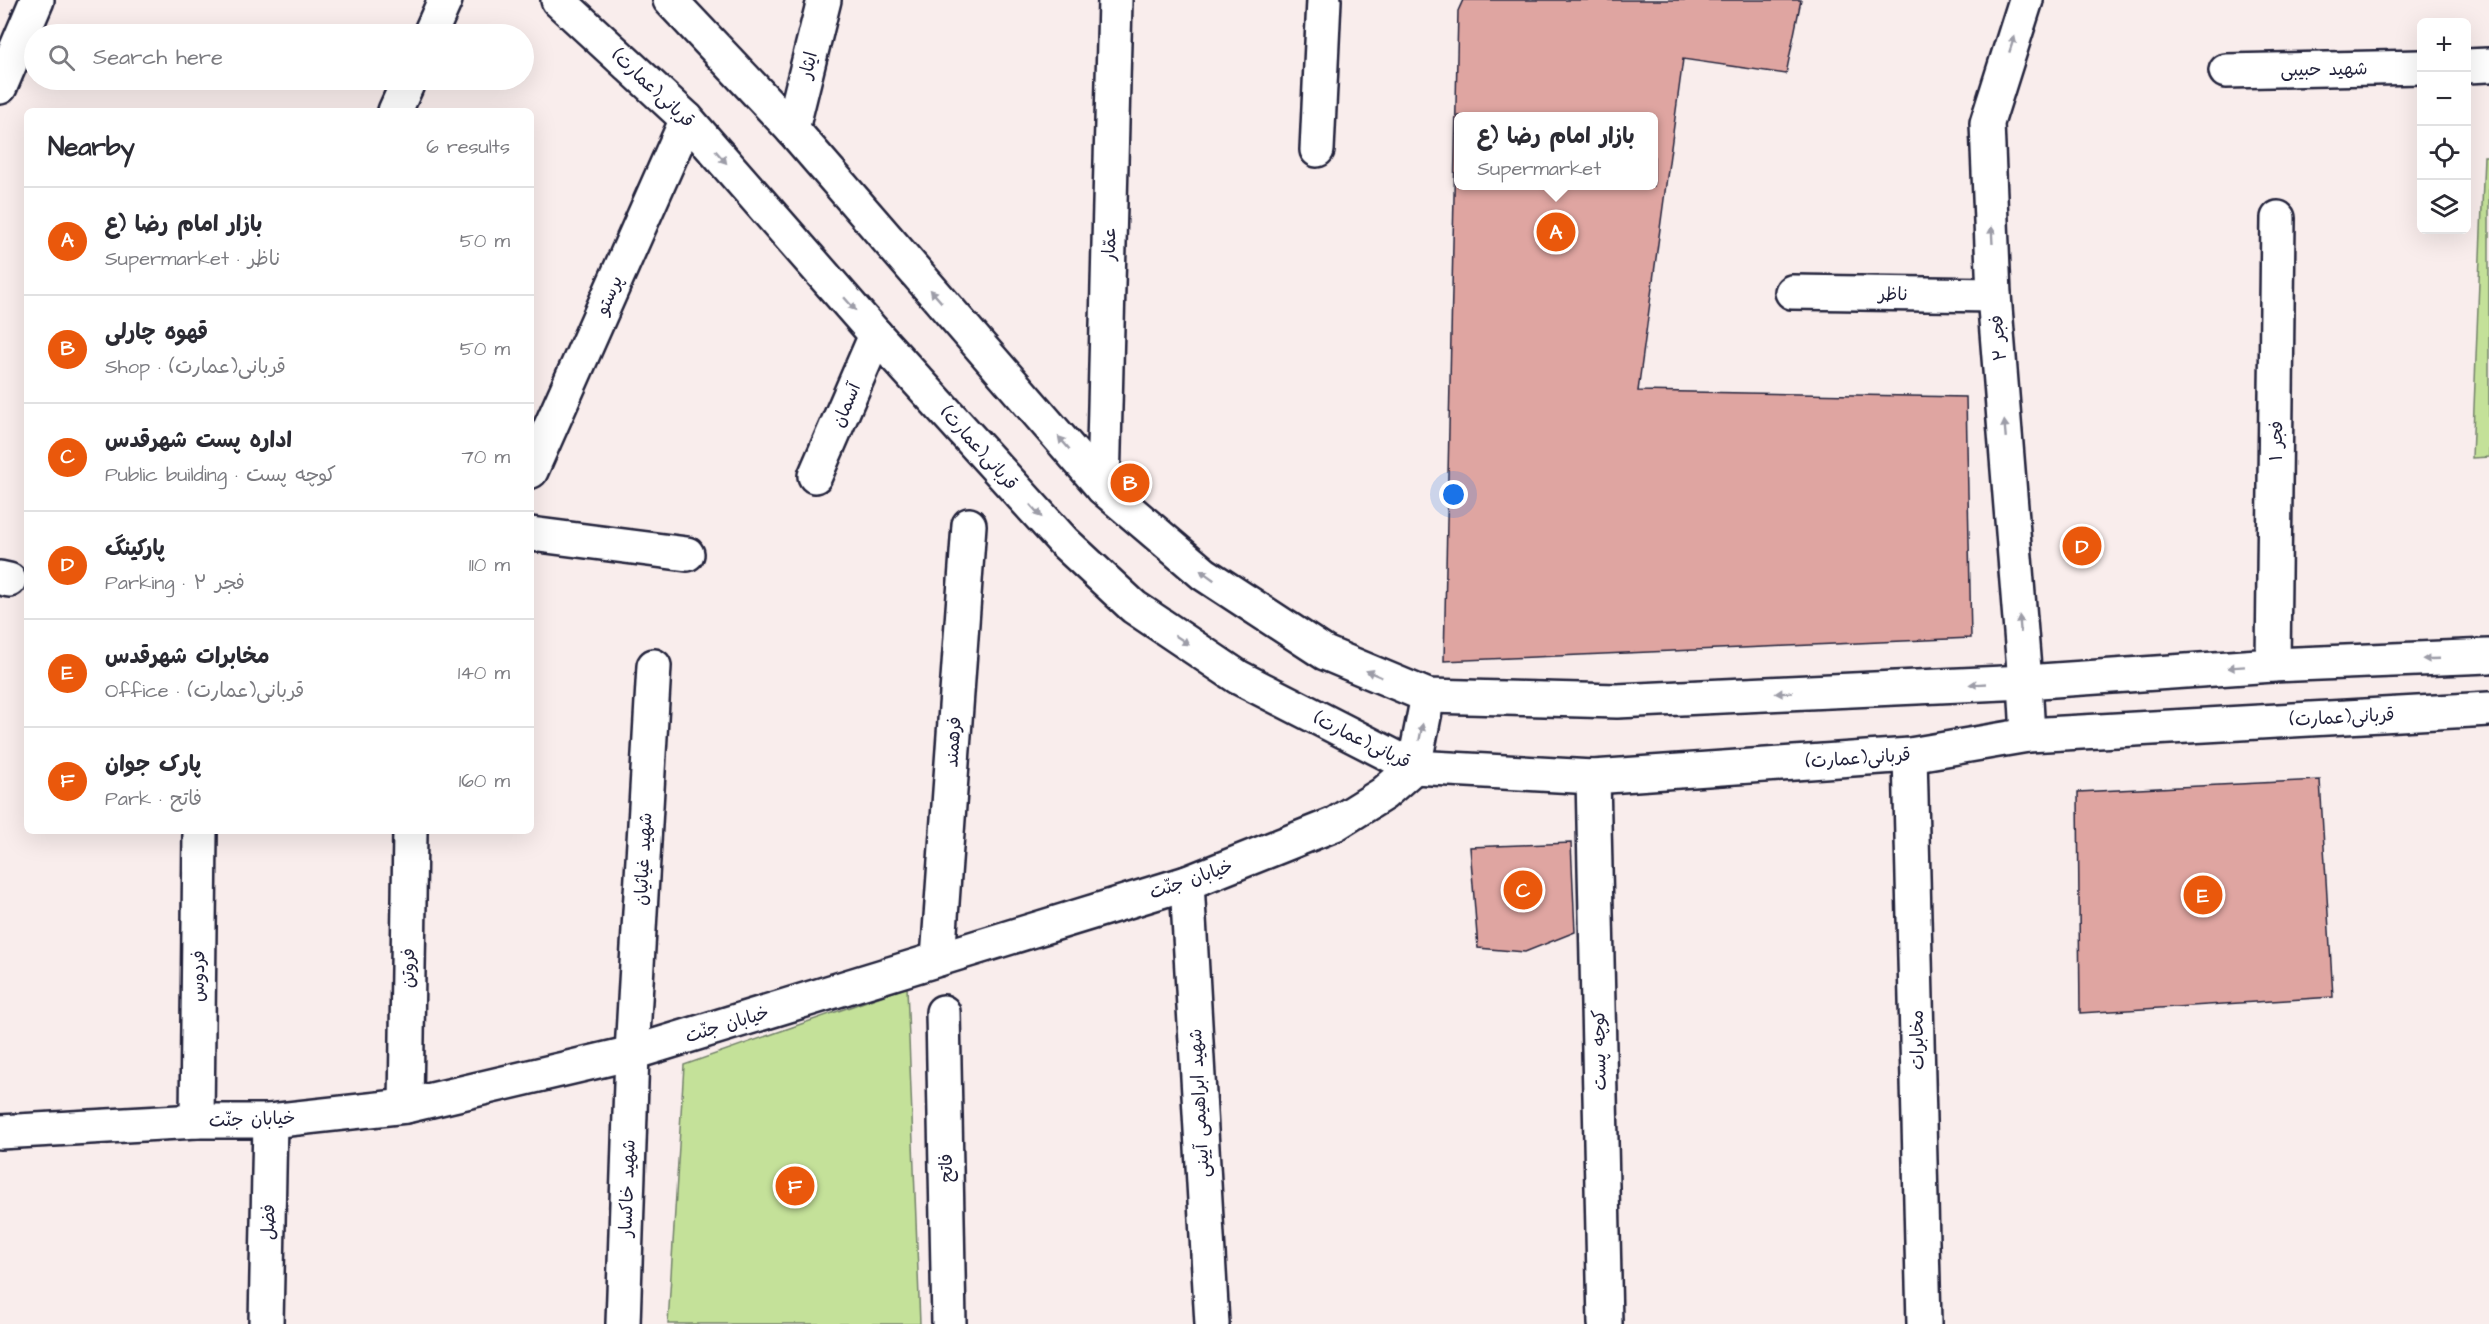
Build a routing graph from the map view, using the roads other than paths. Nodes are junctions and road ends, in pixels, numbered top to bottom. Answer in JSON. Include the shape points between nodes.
{"nodes":[{"id":1,"x":37,"y":0,"type":"edge"},
{"id":2,"x":445,"y":0,"type":"edge"},
{"id":3,"x":558,"y":0,"type":"edge"},
{"id":4,"x":670,"y":0,"type":"edge"},
{"id":5,"x":824,"y":0,"type":"edge"},
{"id":6,"x":1115,"y":0,"type":"edge"},
{"id":7,"x":1324,"y":0,"type":"edge"},
{"id":8,"x":2026,"y":0,"type":"edge"},
{"id":9,"x":434,"y":24,"type":"edge"},
{"id":10,"x":10,"y":35,"type":"edge"},
{"id":11,"x":2489,"y":65,"type":"edge"},
{"id":12,"x":2471,"y":66,"type":"edge"},
{"id":13,"x":2417,"y":67,"type":"edge"},
{"id":14,"x":2226,"y":71,"type":"dead end"},
{"id":15,"x":0,"y":87,"type":"edge"},
{"id":16,"x":404,"y":90,"type":"edge"},
{"id":17,"x":396,"y":108,"type":"edge"},
{"id":18,"x":687,"y":119,"type":"junction"},
{"id":19,"x":792,"y":129,"type":"junction"},
{"id":20,"x":1317,"y":150,"type":"dead end"},
{"id":21,"x":2278,"y":218,"type":"dead end"},
{"id":22,"x":1792,"y":292,"type":"dead end"},
{"id":23,"x":1994,"y":295,"type":"junction"},
{"id":24,"x":876,"y":334,"type":"junction"},
{"id":25,"x":534,"y":464,"type":"edge"},
{"id":26,"x":815,"y":476,"type":"dead end"},
{"id":27,"x":1103,"y":488,"type":"junction"},
{"id":28,"x":969,"y":525,"type":"dead end"},
{"id":29,"x":534,"y":534,"type":"edge"},
{"id":30,"x":687,"y":554,"type":"dead end"},
{"id":31,"x":2489,"y":656,"type":"edge"},
{"id":32,"x":2273,"y":665,"type":"junction"},
{"id":33,"x":654,"y":666,"type":"dead end"},
{"id":34,"x":2025,"y":682,"type":"junction"},
{"id":35,"x":1428,"y":696,"type":"junction"},
{"id":36,"x":2489,"y":709,"type":"edge"},
{"id":37,"x":2028,"y":735,"type":"junction"},
{"id":38,"x":1910,"y":755,"type":"junction"},
{"id":39,"x":1414,"y":767,"type":"junction"},
{"id":40,"x":1593,"y":777,"type":"junction"},
{"id":41,"x":200,"y":834,"type":"edge"},
{"id":42,"x":410,"y":834,"type":"edge"},
{"id":43,"x":1186,"y":883,"type":"junction"},
{"id":44,"x":938,"y":959,"type":"junction"},
{"id":45,"x":943,"y":1012,"type":"dead end"},
{"id":46,"x":632,"y":1053,"type":"junction"},
{"id":47,"x":406,"y":1106,"type":"junction"},
{"id":48,"x":197,"y":1121,"type":"junction"},
{"id":49,"x":270,"y":1121,"type":"junction"},
{"id":50,"x":0,"y":1132,"type":"edge"},
{"id":51,"x":266,"y":1324,"type":"edge"},
{"id":52,"x":622,"y":1324,"type":"edge"},
{"id":53,"x":949,"y":1324,"type":"edge"},
{"id":54,"x":1212,"y":1324,"type":"edge"},
{"id":55,"x":1605,"y":1324,"type":"edge"},
{"id":56,"x":1924,"y":1324,"type":"edge"}],
"edges":[{"from":1,"to":10,"type":"street"},
{"from":2,"to":9,"type":"street"},
{"from":3,"to":18,"type":"street","name":"(عمارت)قربانی"},
{"from":4,"to":19,"type":"street"},
{"from":5,"to":19,"type":"street","name":"ایثار"},
{"from":6,"to":27,"type":"street","name":"عمّار"},
{"from":7,"to":20,"type":"street"},
{"from":23,"to":8,"type":"street","name":"فجر ۲","one_way":true,"via":[[1987,123]]},
{"from":10,"to":15,"type":"street"},
{"from":11,"to":12,"type":"street"},
{"from":13,"to":14,"type":"street","name":"شهید حبیبی"},
{"from":16,"to":17,"type":"street"},
{"from":18,"to":24,"type":"street","name":"(عمارت)قربانی","one_way":true},
{"from":18,"to":25,"type":"street","name":"پرستو"},
{"from":27,"to":19,"type":"street","one_way":true},
{"from":21,"to":32,"type":"street","name":"فجر ۱"},
{"from":22,"to":23,"type":"street","name":"ناظر"},
{"from":34,"to":23,"type":"street","name":"فجر ۲","one_way":true},
{"from":24,"to":26,"type":"street","name":"آسمان"},
{"from":24,"to":39,"type":"street","name":"(عمارت)قربانی","one_way":true,"via":[[1064,542],[1134,607],[1238,677]]},
{"from":35,"to":27,"type":"street","one_way":true,"via":[[1325,653],[1204,574]]},
{"from":28,"to":44,"type":"street","name":"فرهمند"},
{"from":29,"to":30,"type":"street"},
{"from":31,"to":32,"type":"street","one_way":true},
{"from":32,"to":34,"type":"street","one_way":true},
{"from":33,"to":46,"type":"street","name":"شهید غیاثیان"},
{"from":34,"to":35,"type":"street","one_way":true,"via":[[1617,701]]},
{"from":34,"to":37,"type":"street","name":"فجر ۲"},
{"from":39,"to":35,"type":"street","one_way":true},
{"from":36,"to":37,"type":"street","name":"(عمارت)قربانی"},
{"from":37,"to":38,"type":"street","name":"(عمارت)قربانی"},
{"from":38,"to":40,"type":"street","name":"(عمارت)قربانی"},
{"from":38,"to":56,"type":"street","name":"مخابرات"},
{"from":39,"to":40,"type":"street","name":"(عمارت)قربانی"},
{"from":39,"to":43,"type":"street","name":"خیابان جنّت","via":[[1383,794],[1335,824]]},
{"from":40,"to":55,"type":"street","name":"کوچه پست"},
{"from":41,"to":48,"type":"street","name":"فردوس"},
{"from":42,"to":47,"type":"street","name":"فروتن"},
{"from":43,"to":44,"type":"street","name":"خیابان جنّت"},
{"from":43,"to":54,"type":"street","name":"شهید ابراهیمی آیینی"},
{"from":44,"to":46,"type":"street","name":"خیابان جنّت"},
{"from":45,"to":53,"type":"street","name":"فاتح"},
{"from":46,"to":47,"type":"street","name":"خیابان جنّت"},
{"from":46,"to":52,"type":"street","name":"شهید خاکسار"},
{"from":47,"to":49,"type":"street","name":"خیابان جنّت"},
{"from":48,"to":49,"type":"street","name":"خیابان جنّت"},
{"from":48,"to":50,"type":"street","name":"خیابان جنّت"},
{"from":49,"to":51,"type":"street","name":"فضل"}]}
